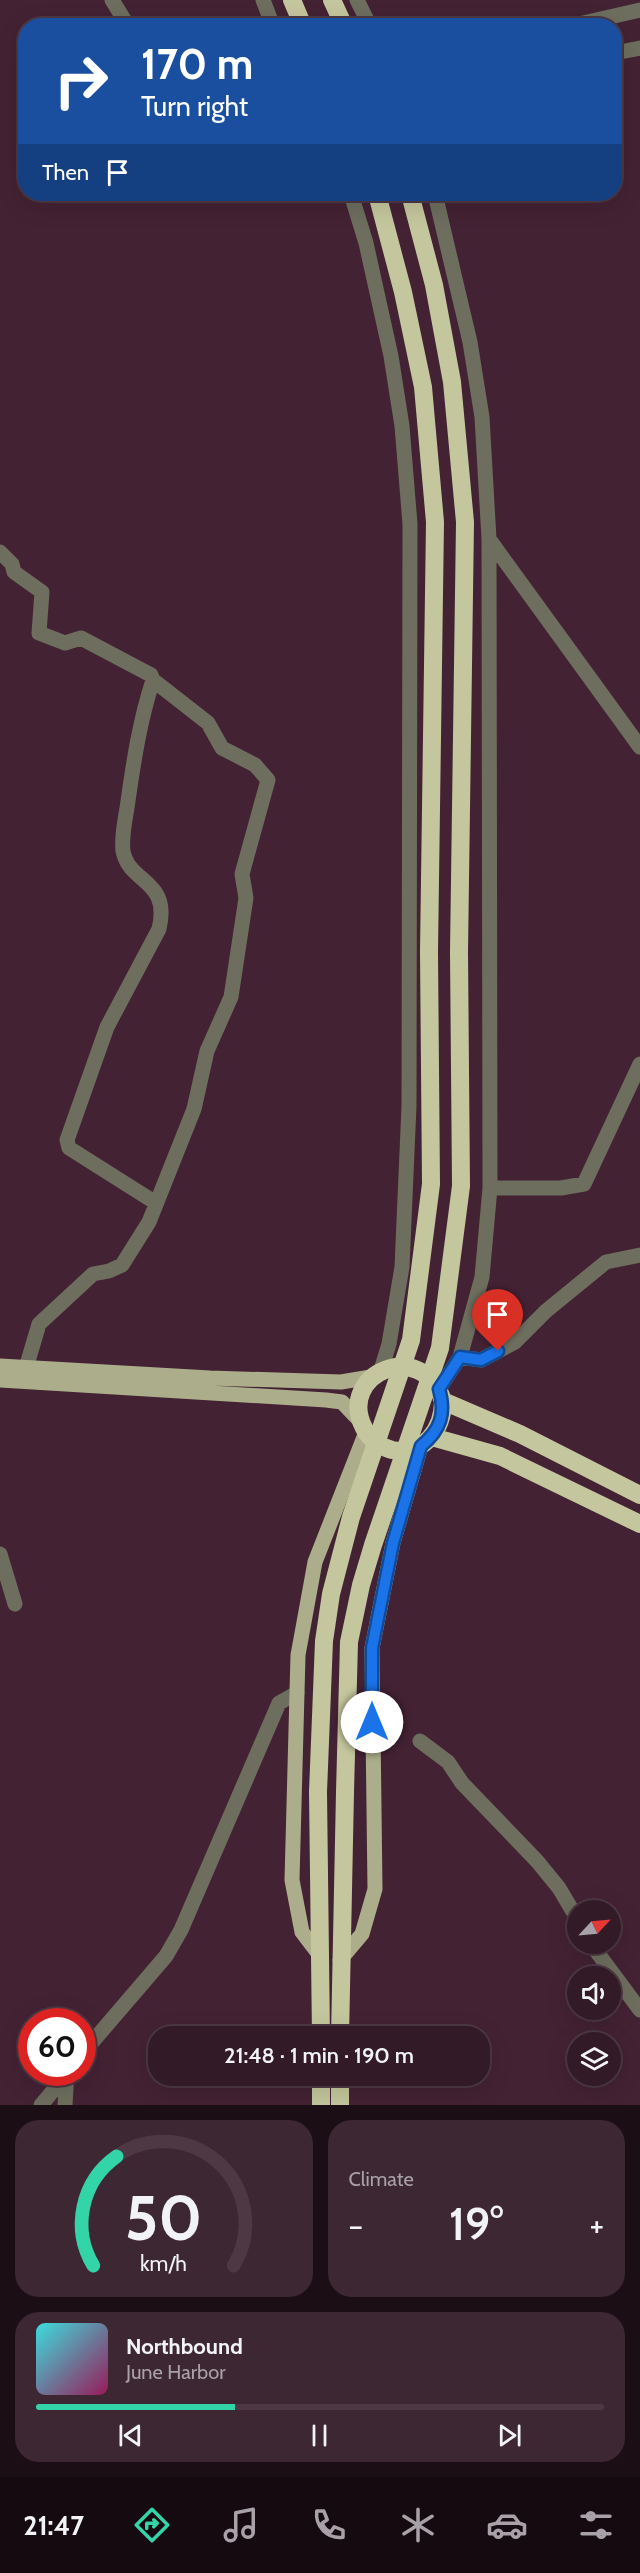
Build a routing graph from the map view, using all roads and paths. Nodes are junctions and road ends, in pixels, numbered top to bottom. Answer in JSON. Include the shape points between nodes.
{"nodes":[{"id":1,"x":112,"y":0,"type":"edge"},
{"id":2,"x":263,"y":0,"type":"edge"},
{"id":3,"x":292,"y":0,"type":"edge"},
{"id":4,"x":332,"y":0,"type":"edge"},
{"id":5,"x":357,"y":0,"type":"edge"},
{"id":6,"x":640,"y":10,"type":"edge"},
{"id":7,"x":123,"y":18,"type":"edge"},
{"id":8,"x":270,"y":18,"type":"edge"},
{"id":9,"x":300,"y":18,"type":"edge"},
{"id":10,"x":340,"y":18,"type":"edge"},
{"id":11,"x":366,"y":18,"type":"edge"},
{"id":12,"x":605,"y":18,"type":"edge"},
{"id":13,"x":640,"y":48,"type":"edge"},
{"id":14,"x":622,"y":52,"type":"edge"},
{"id":15,"x":353,"y":201,"type":"edge"},
{"id":16,"x":379,"y":201,"type":"edge"},
{"id":17,"x":412,"y":201,"type":"edge"},
{"id":18,"x":437,"y":201,"type":"edge"},
{"id":19,"x":489,"y":539,"type":"junction"},
{"id":20,"x":0,"y":552,"type":"edge"},
{"id":21,"x":153,"y":680,"type":"junction"},
{"id":22,"x":640,"y":747,"type":"edge"},
{"id":23,"x":640,"y":1064,"type":"edge"},
{"id":24,"x":489,"y":1188,"type":"junction"},
{"id":25,"x":156,"y":1203,"type":"junction"},
{"id":26,"x":640,"y":1255,"type":"edge"},
{"id":27,"x":460,"y":1357,"type":"junction"},
{"id":28,"x":0,"y":1366,"type":"edge"},
{"id":29,"x":26,"y":1368,"type":"junction"},
{"id":30,"x":376,"y":1374,"type":"junction"},
{"id":31,"x":0,"y":1380,"type":"edge"},
{"id":32,"x":441,"y":1395,"type":"junction"},
{"id":33,"x":363,"y":1427,"type":"junction"},
{"id":34,"x":426,"y":1442,"type":"junction"},
{"id":35,"x":640,"y":1495,"type":"edge"},
{"id":36,"x":640,"y":1524,"type":"edge"},
{"id":37,"x":0,"y":1554,"type":"edge"},
{"id":38,"x":15,"y":1604,"type":"dead end"},
{"id":39,"x":297,"y":1693,"type":"junction"},
{"id":40,"x":420,"y":1741,"type":"dead end"},
{"id":41,"x":567,"y":1901,"type":"edge"},
{"id":42,"x":598,"y":1954,"type":"edge"},
{"id":43,"x":321,"y":1957,"type":"junction"},
{"id":44,"x":340,"y":1960,"type":"junction"},
{"id":45,"x":640,"y":2010,"type":"edge"},
{"id":46,"x":321,"y":2026,"type":"edge"},
{"id":47,"x":340,"y":2026,"type":"edge"},
{"id":48,"x":96,"y":2037,"type":"edge"},
{"id":49,"x":57,"y":2086,"type":"edge"},
{"id":50,"x":67,"y":2086,"type":"edge"},
{"id":51,"x":321,"y":2086,"type":"edge"},
{"id":52,"x":340,"y":2086,"type":"edge"},
{"id":53,"x":41,"y":2105,"type":"edge"},
{"id":54,"x":65,"y":2105,"type":"edge"},
{"id":55,"x":321,"y":2105,"type":"edge"},
{"id":56,"x":340,"y":2105,"type":"edge"}],
"edges":[{"from":1,"to":7,"type":"street"},
{"from":2,"to":8,"type":"street"},
{"from":3,"to":9,"type":"highway"},
{"from":4,"to":10,"type":"highway"},
{"from":5,"to":11,"type":"street"},
{"from":6,"to":12,"type":"street"},
{"from":13,"to":14,"type":"street"},
{"from":15,"to":30,"type":"street","via":[[391,356],[402,426],[410,524],[409,1106],[402,1267],[389,1344]]},
{"from":16,"to":43,"type":"highway","bridge":true,"via":[[404,292],[423,387],[435,522],[429,952],[431,1184],[411,1340],[351,1517],[331,1594],[324,1641],[318,1792]]},
{"from":17,"to":44,"type":"highway","bridge":true,"via":[[434,285],[452,382],[465,522],[459,952],[461,1186],[440,1348],[373,1545],[349,1642]]},
{"from":18,"to":19,"type":"street","via":[[468,332],[480,406]]},
{"from":19,"to":22,"type":"street"},
{"from":19,"to":24,"type":"street"},
{"from":20,"to":21,"type":"street","via":[[14,572],[42,592],[39,633],[65,643],[81,638],[151,675]]},
{"from":21,"to":25,"type":"street","via":[[207,723],[222,748],[255,765],[268,780],[242,874],[246,898],[231,997],[207,1051],[194,1109]]},
{"from":21,"to":25,"type":"street","via":[[140,723],[122,840],[128,862],[156,892],[162,917],[107,1027],[67,1140],[69,1148]]},
{"from":23,"to":24,"type":"street","via":[[584,1184],[561,1188]]},
{"from":24,"to":27,"type":"street","via":[[482,1276]]},
{"from":25,"to":29,"type":"street","via":[[149,1222],[122,1264],[93,1274],[39,1324]]},
{"from":26,"to":27,"type":"street","via":[[606,1262],[515,1341],[481,1360]]},
{"from":27,"to":32,"type":"street"},
{"from":28,"to":29,"type":"main road"},
{"from":29,"to":30,"type":"main road","via":[[317,1382],[341,1382]]},
{"from":30,"to":32,"type":"highway","via":[[406,1366],[419,1370],[431,1378]]},
{"from":30,"to":33,"type":"highway","via":[[360,1398]]},
{"from":31,"to":33,"type":"main road","via":[[342,1402]]},
{"from":32,"to":34,"type":"highway","via":[[443,1414]]},
{"from":32,"to":35,"type":"highway"},
{"from":33,"to":34,"type":"highway","via":[[382,1446],[393,1450],[407,1450]]},
{"from":33,"to":39,"type":"main road","via":[[315,1562],[298,1655]]},
{"from":34,"to":36,"type":"highway","via":[[500,1456]]},
{"from":34,"to":44,"type":"main road","via":[[393,1543],[372,1648],[375,1889],[362,1934]]},
{"from":37,"to":38,"type":"street"},
{"from":39,"to":43,"type":"main road","via":[[292,1880],[302,1932]]},
{"from":39,"to":48,"type":"street","via":[[279,1703],[199,1893],[170,1949]]},
{"from":40,"to":41,"type":"street","via":[[448,1762],[462,1783],[537,1861]]},
{"from":42,"to":45,"type":"street"},
{"from":43,"to":46,"type":"highway"},
{"from":44,"to":47,"type":"highway"},
{"from":49,"to":53,"type":"street"},
{"from":50,"to":54,"type":"street"},
{"from":51,"to":55,"type":"highway"},
{"from":52,"to":56,"type":"highway"}]}
